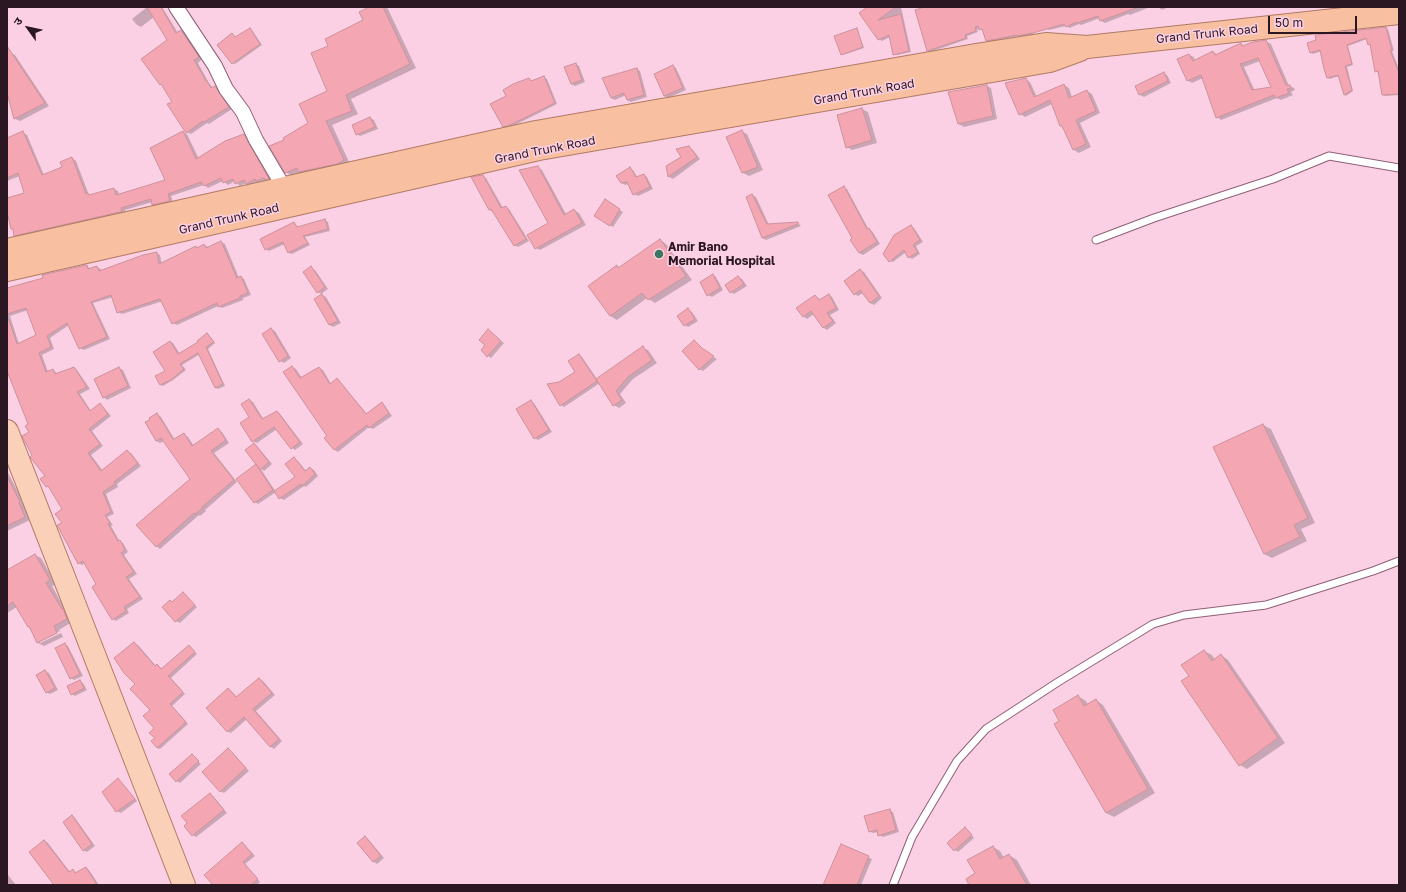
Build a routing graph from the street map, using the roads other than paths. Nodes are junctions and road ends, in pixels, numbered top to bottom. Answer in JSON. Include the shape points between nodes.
{"nodes":[{"id":1,"x":176,"y":7,"type":"edge"},
{"id":2,"x":1399,"y":13,"type":"edge"},
{"id":3,"x":1399,"y":168,"type":"edge"},
{"id":4,"x":282,"y":198,"type":"junction"},
{"id":5,"x":131,"y":232,"type":"junction"},
{"id":6,"x":1096,"y":240,"type":"dead end"},
{"id":7,"x":7,"y":250,"type":"edge"},
{"id":8,"x":7,"y":270,"type":"edge"},
{"id":9,"x":7,"y":431,"type":"edge"},
{"id":10,"x":1399,"y":561,"type":"edge"},
{"id":11,"x":184,"y":885,"type":"edge"},
{"id":12,"x":893,"y":885,"type":"edge"}],
"edges":[{"from":1,"to":4,"type":"street","via":[[243,112],[279,179]]},
{"from":2,"to":4,"type":"highway","name":"Grand Trunk Road","via":[[1087,47],[1046,44],[977,64],[580,133],[536,132]]},
{"from":3,"to":6,"type":"lane","via":[[1329,156],[1273,179]]},
{"from":4,"to":5,"type":"highway","name":"Grand Trunk Road"},
{"from":5,"to":7,"type":"highway","name":"Grand Trunk Road"},
{"from":5,"to":8,"type":"highway","name":"Grand Trunk Road"},
{"from":9,"to":11,"type":"main road"},
{"from":10,"to":12,"type":"lane","via":[[1266,605],[1184,615],[1153,624],[1058,682],[986,729],[957,762],[912,837]]}]}
